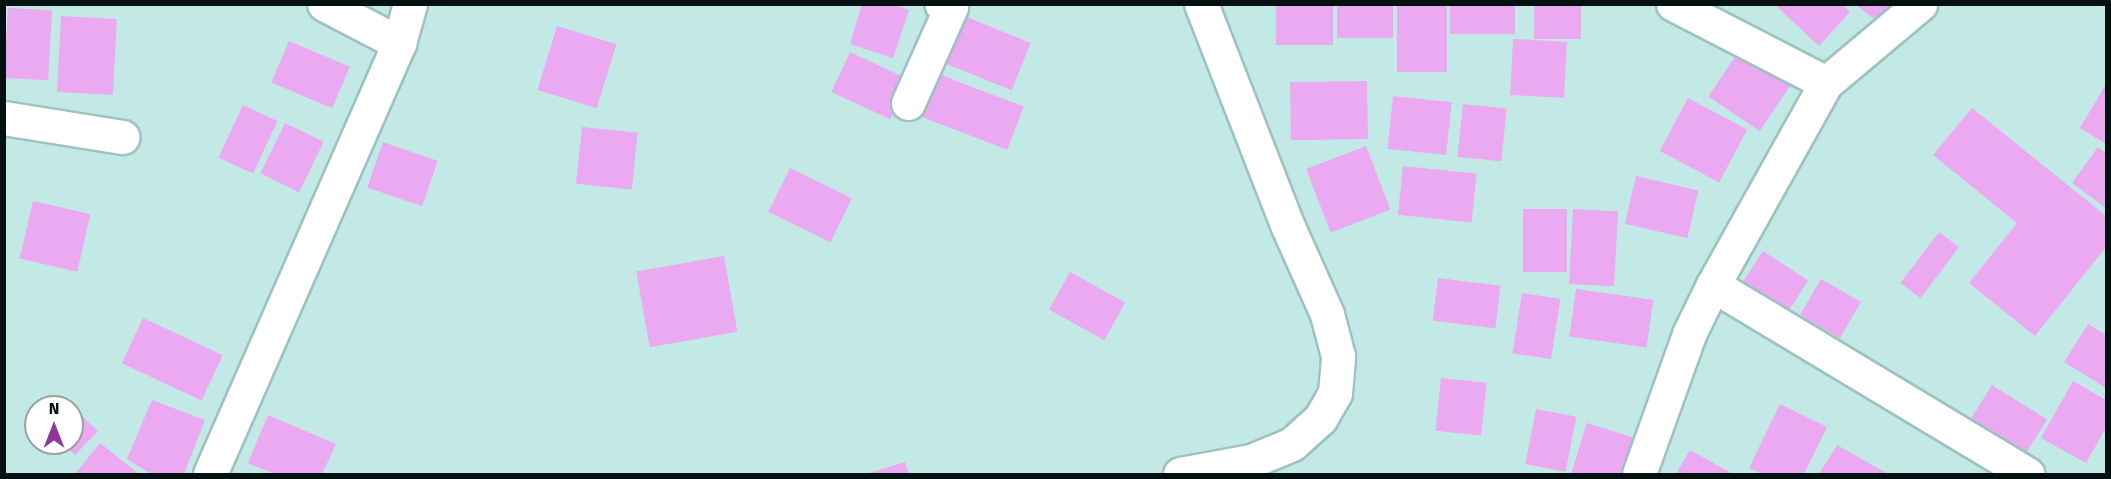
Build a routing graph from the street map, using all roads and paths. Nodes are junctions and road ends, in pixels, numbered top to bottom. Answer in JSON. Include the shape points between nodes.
{"nodes":[{"id":1,"x":324,"y":4,"type":"edge"},
{"id":2,"x":410,"y":4,"type":"edge"},
{"id":3,"x":941,"y":4,"type":"edge"},
{"id":4,"x":1202,"y":4,"type":"edge"},
{"id":5,"x":1920,"y":4,"type":"edge"},
{"id":6,"x":1682,"y":6,"type":"edge"},
{"id":7,"x":399,"y":43,"type":"junction"},
{"id":8,"x":1826,"y":83,"type":"junction"},
{"id":9,"x":908,"y":103,"type":"dead end"},
{"id":10,"x":4,"y":118,"type":"edge"},
{"id":11,"x":122,"y":137,"type":"dead end"},
{"id":12,"x":1713,"y":285,"type":"junction"},
{"id":13,"x":210,"y":474,"type":"edge"},
{"id":14,"x":1180,"y":474,"type":"edge"},
{"id":15,"x":1639,"y":474,"type":"edge"},
{"id":16,"x":2028,"y":474,"type":"edge"}],
"edges":[{"from":1,"to":7,"type":"street"},
{"from":2,"to":7,"type":"street"},
{"from":3,"to":9,"type":"street","via":[[951,7]]},
{"from":4,"to":14,"type":"street","via":[[1287,227],[1327,314],[1338,356],[1335,393],[1320,419],[1292,444],[1251,461]]},
{"from":5,"to":8,"type":"street"},
{"from":6,"to":8,"type":"street"},
{"from":7,"to":13,"type":"street"},
{"from":8,"to":12,"type":"street"},
{"from":10,"to":11,"type":"street"},
{"from":12,"to":15,"type":"street","via":[[1689,334]]},
{"from":12,"to":16,"type":"street"}]}
